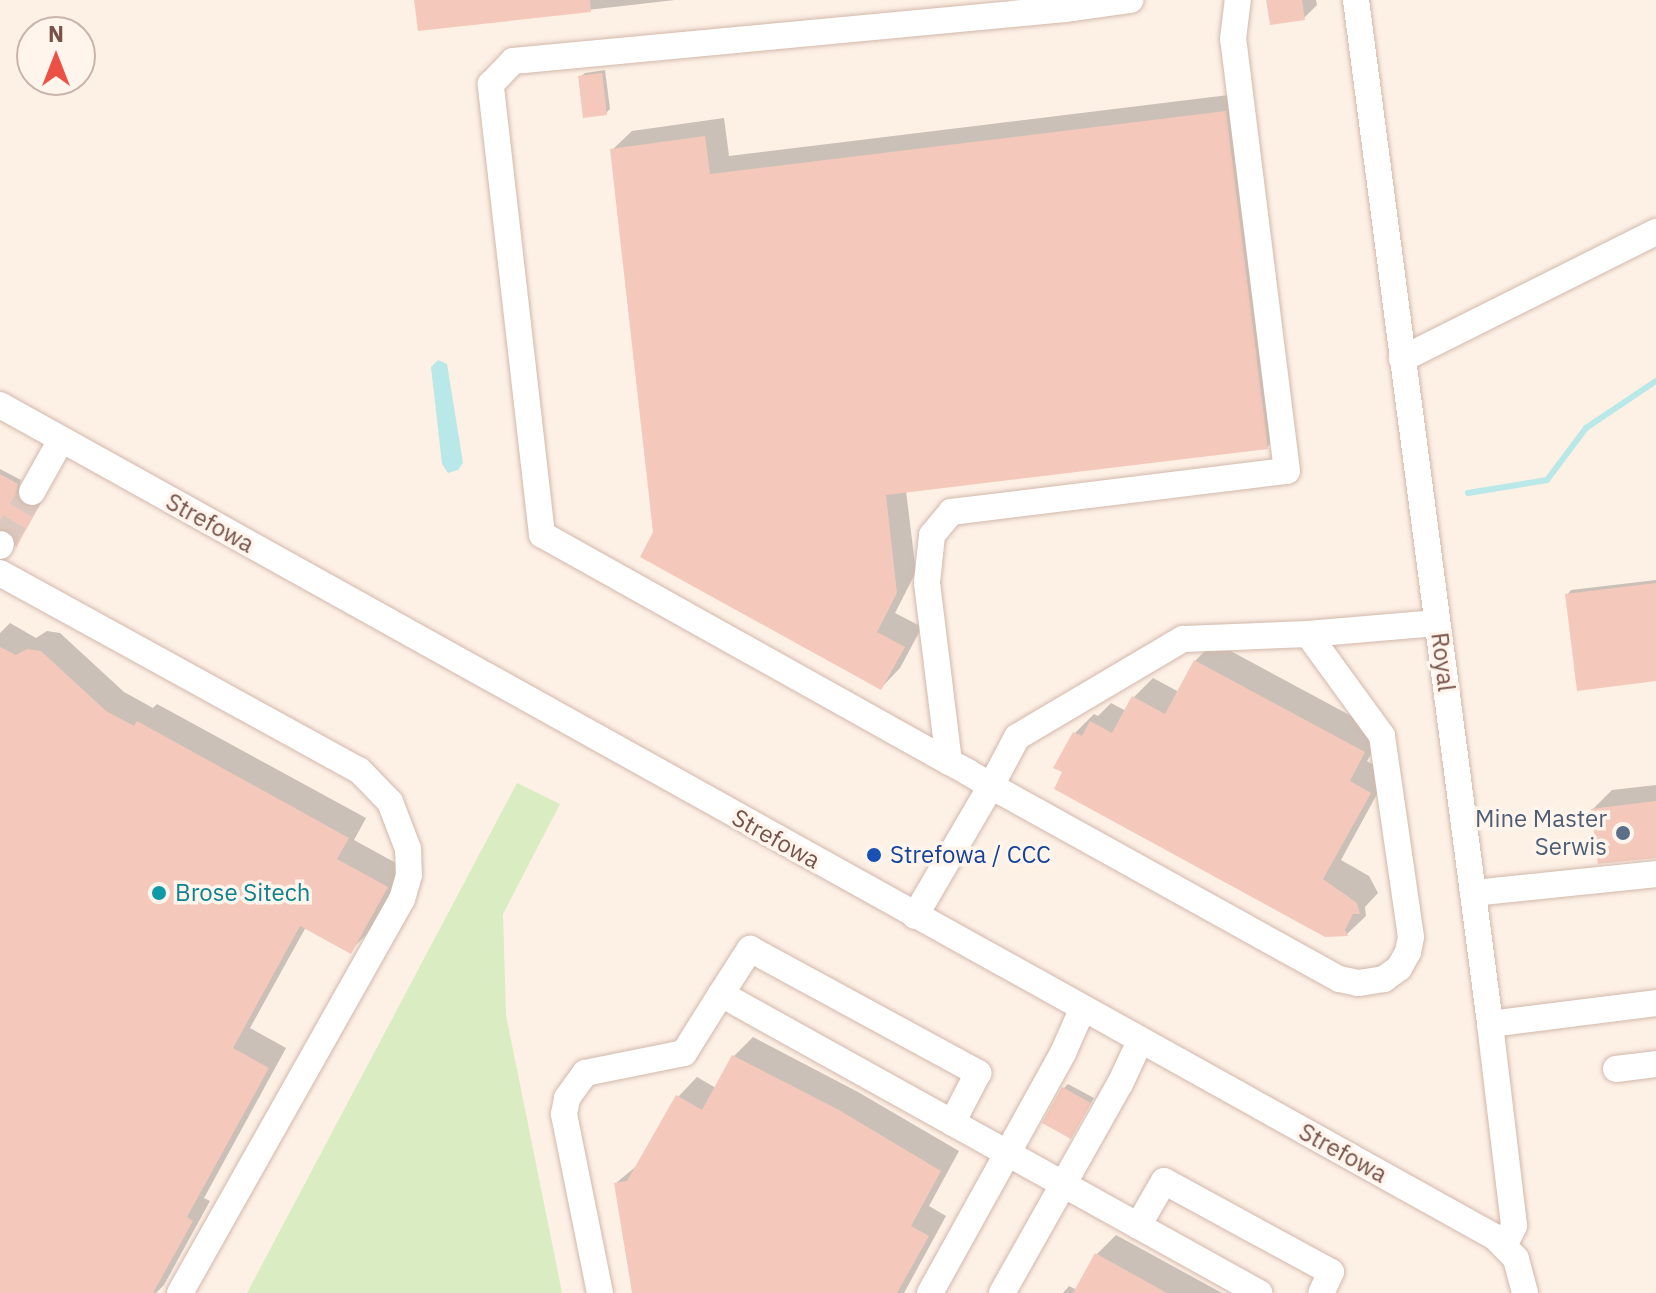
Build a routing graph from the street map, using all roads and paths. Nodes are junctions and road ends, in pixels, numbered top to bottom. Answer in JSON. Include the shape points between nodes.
{"nodes":[{"id":1,"x":1130,"y":0,"type":"edge"},
{"id":2,"x":1238,"y":0,"type":"edge"},
{"id":3,"x":1356,"y":0,"type":"edge"},
{"id":4,"x":1656,"y":232,"type":"edge"},
{"id":5,"x":1402,"y":359,"type":"junction"},
{"id":6,"x":2,"y":410,"type":"edge"},
{"id":7,"x":61,"y":440,"type":"junction"},
{"id":8,"x":32,"y":492,"type":"tunnel mouth"},
{"id":9,"x":0,"y":573,"type":"edge"},
{"id":10,"x":1437,"y":623,"type":"junction"},
{"id":11,"x":1308,"y":634,"type":"junction"},
{"id":12,"x":949,"y":762,"type":"junction"},
{"id":13,"x":991,"y":786,"type":"junction"},
{"id":14,"x":1656,"y":874,"type":"edge"},
{"id":15,"x":1473,"y":893,"type":"junction"},
{"id":16,"x":915,"y":916,"type":"junction"},
{"id":17,"x":721,"y":994,"type":"junction"},
{"id":18,"x":1656,"y":1003,"type":"edge"},
{"id":19,"x":1082,"y":1010,"type":"junction"},
{"id":20,"x":1490,"y":1024,"type":"junction"},
{"id":21,"x":1140,"y":1041,"type":"junction"},
{"id":22,"x":1656,"y":1064,"type":"edge"},
{"id":23,"x":1616,"y":1069,"type":"dead end"},
{"id":24,"x":952,"y":1123,"type":"junction"},
{"id":25,"x":1007,"y":1153,"type":"junction"},
{"id":26,"x":1062,"y":1183,"type":"junction"},
{"id":27,"x":1138,"y":1226,"type":"junction"},
{"id":28,"x":1505,"y":1244,"type":"junction"},
{"id":29,"x":180,"y":1293,"type":"edge"},
{"id":30,"x":600,"y":1293,"type":"edge"},
{"id":31,"x":930,"y":1293,"type":"edge"},
{"id":32,"x":1002,"y":1293,"type":"edge"},
{"id":33,"x":1259,"y":1293,"type":"edge"},
{"id":34,"x":1321,"y":1293,"type":"edge"},
{"id":35,"x":1525,"y":1293,"type":"edge"}],
"edges":[{"from":1,"to":12,"type":"street","via":[[513,61],[491,84],[542,535]]},
{"from":2,"to":12,"type":"street","via":[[1233,39],[1287,471],[951,512],[932,535],[927,582]]},
{"from":3,"to":5,"type":"street","name":"Royal"},
{"from":4,"to":5,"type":"street"},
{"from":5,"to":10,"type":"street","name":"Royal"},
{"from":6,"to":7,"type":"street","name":"Strefowa"},
{"from":7,"to":8,"type":"street"},
{"from":7,"to":16,"type":"street","name":"Strefowa"},
{"from":9,"to":29,"type":"street","via":[[359,770],[390,802],[405,838],[409,875],[402,899]]},
{"from":10,"to":11,"type":"street"},
{"from":10,"to":15,"type":"street","name":"Royal"},
{"from":11,"to":13,"type":"street","via":[[1183,639],[1027,728]]},
{"from":11,"to":13,"type":"street","via":[[1382,736],[1411,937],[1399,968],[1384,979],[1339,979]]},
{"from":12,"to":13,"type":"street"},
{"from":13,"to":16,"type":"street"},
{"from":14,"to":15,"type":"street"},
{"from":15,"to":20,"type":"street","name":"Royal"},
{"from":16,"to":19,"type":"street","name":"Strefowa"},
{"from":17,"to":24,"type":"street"},
{"from":17,"to":24,"type":"street","via":[[750,949],[978,1073]]},
{"from":17,"to":30,"type":"street","via":[[684,1053],[585,1073],[567,1098],[564,1114]]},
{"from":18,"to":20,"type":"street"},
{"from":19,"to":21,"type":"street","name":"Strefowa"},
{"from":19,"to":25,"type":"street"},
{"from":20,"to":28,"type":"street","name":"Royal","via":[[1514,1226]]},
{"from":21,"to":26,"type":"street"},
{"from":21,"to":28,"type":"street","name":"Strefowa"},
{"from":22,"to":23,"type":"street"},
{"from":24,"to":25,"type":"street"},
{"from":25,"to":26,"type":"street"},
{"from":25,"to":31,"type":"street"},
{"from":26,"to":27,"type":"street"},
{"from":26,"to":32,"type":"street"},
{"from":27,"to":33,"type":"street"},
{"from":27,"to":34,"type":"street","via":[[1164,1181],[1331,1272]]},
{"from":28,"to":35,"type":"street","via":[[1520,1266]]}]}
